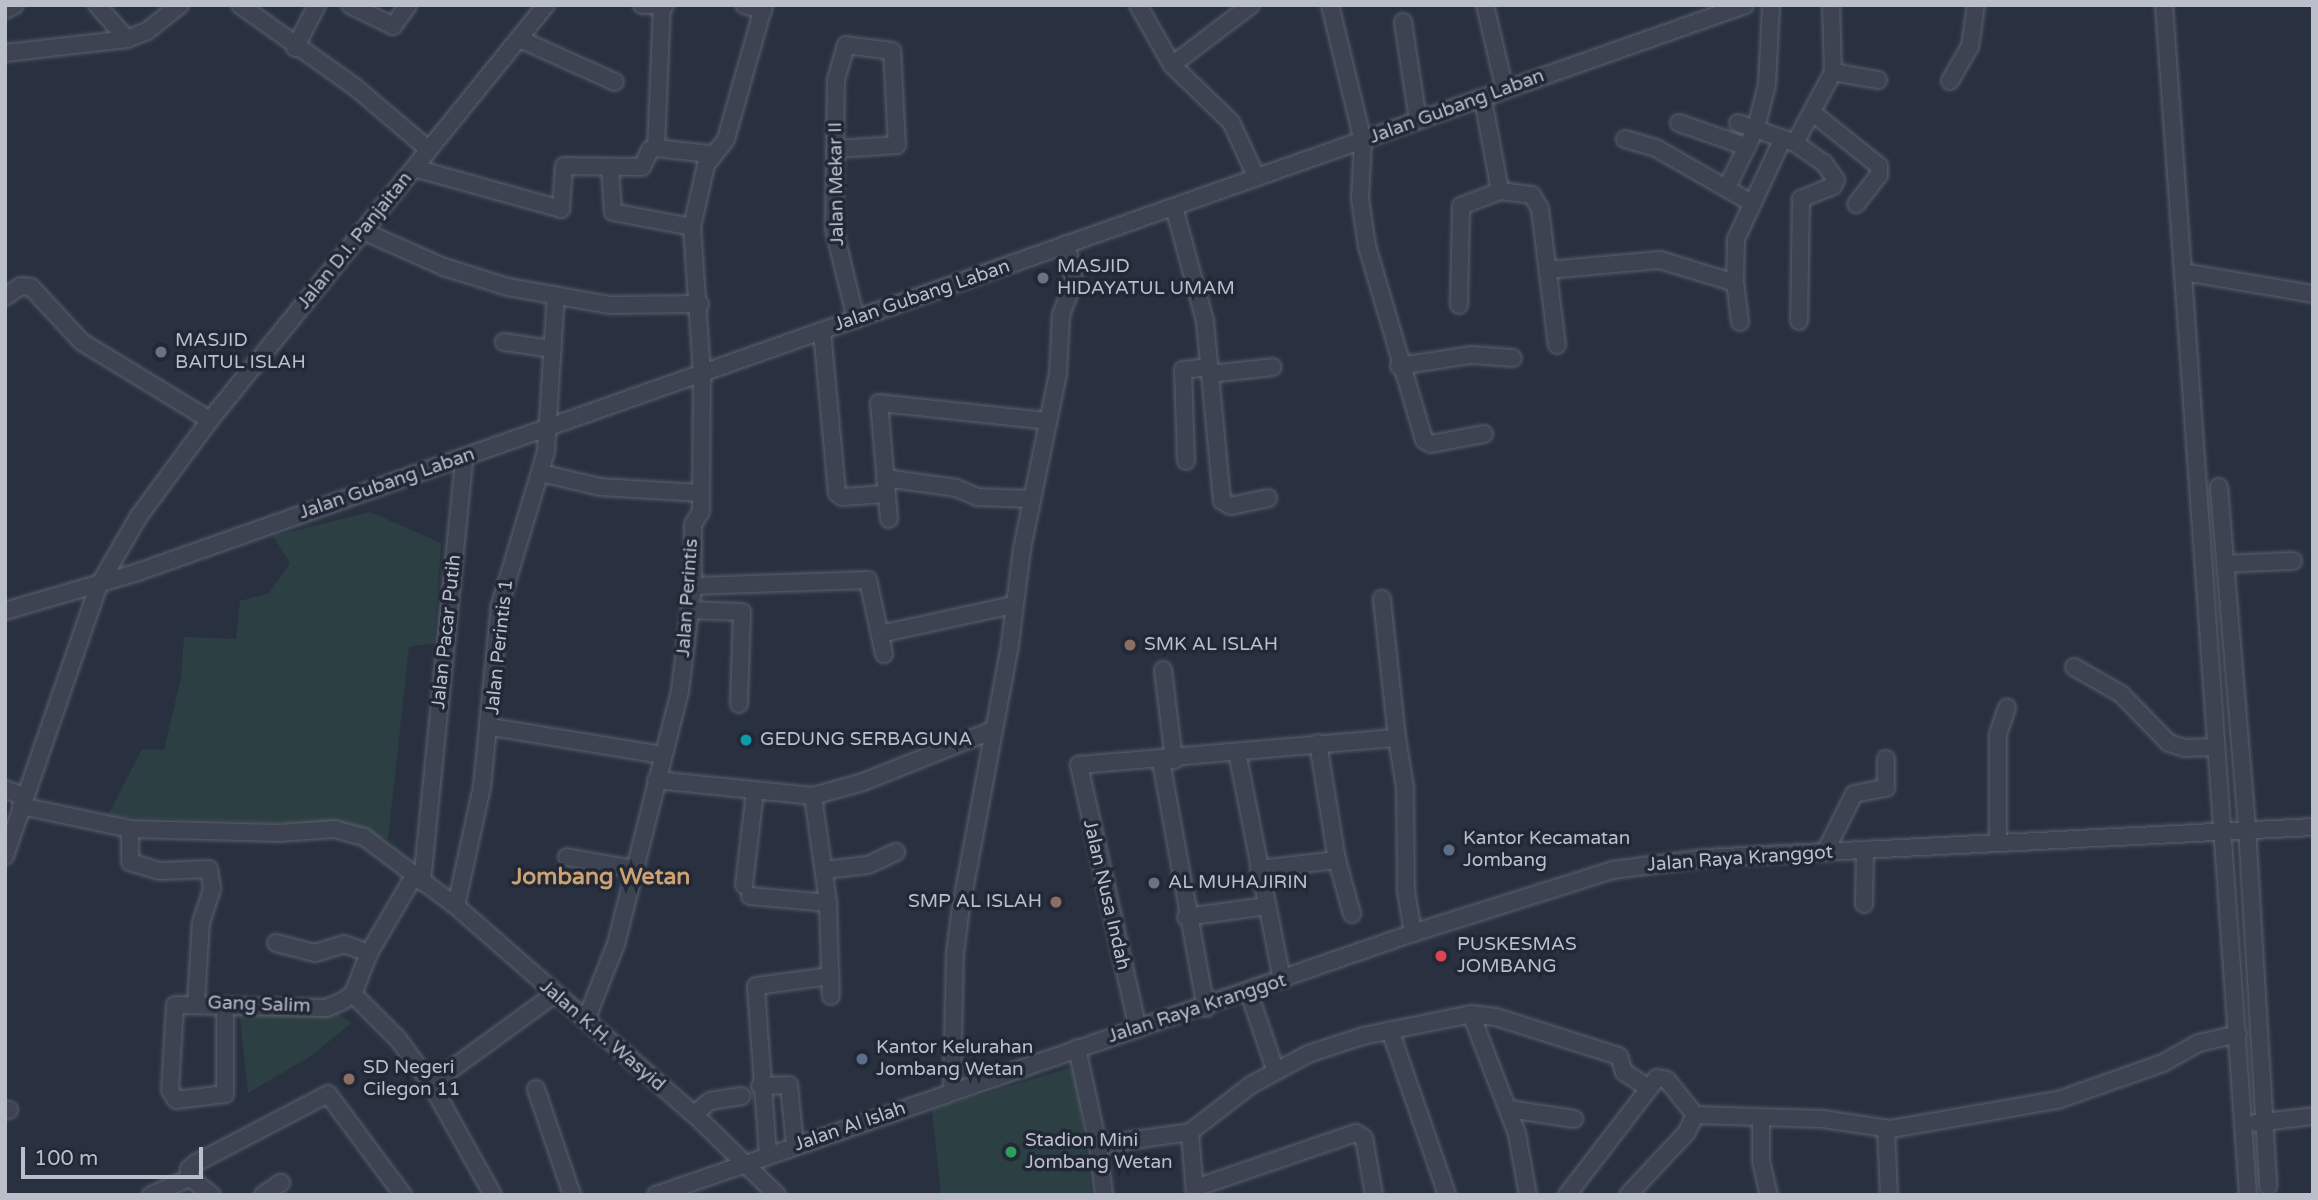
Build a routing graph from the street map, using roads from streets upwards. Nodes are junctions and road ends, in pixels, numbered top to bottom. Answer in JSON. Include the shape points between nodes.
{"nodes":[{"id":1,"x":15,"y":5,"type":"edge"},
{"id":2,"x":180,"y":5,"type":"edge"},
{"id":3,"x":240,"y":5,"type":"edge"},
{"id":4,"x":317,"y":5,"type":"edge"},
{"id":5,"x":350,"y":5,"type":"edge"},
{"id":6,"x":408,"y":5,"type":"edge"},
{"id":7,"x":546,"y":5,"type":"edge"},
{"id":8,"x":642,"y":5,"type":"edge"},
{"id":9,"x":744,"y":5,"type":"edge"},
{"id":10,"x":1138,"y":5,"type":"edge"},
{"id":11,"x":1251,"y":5,"type":"edge"},
{"id":12,"x":1330,"y":5,"type":"edge"},
{"id":13,"x":1485,"y":5,"type":"edge"},
{"id":14,"x":1771,"y":5,"type":"edge"},
{"id":15,"x":1831,"y":5,"type":"edge"},
{"id":16,"x":1976,"y":5,"type":"edge"},
{"id":17,"x":2164,"y":5,"type":"edge"},
{"id":18,"x":663,"y":6,"type":"edge"},
{"id":19,"x":101,"y":7,"type":"edge"},
{"id":20,"x":1734,"y":7,"type":"edge"},
{"id":21,"x":763,"y":8,"type":"edge"},
{"id":22,"x":5,"y":10,"type":"edge"},
{"id":23,"x":1403,"y":22,"type":"dead end"},
{"id":24,"x":127,"y":39,"type":"junction"},
{"id":25,"x":520,"y":39,"type":"junction"},
{"id":26,"x":295,"y":48,"type":"junction"},
{"id":27,"x":5,"y":53,"type":"edge"},
{"id":28,"x":1172,"y":65,"type":"junction"},
{"id":29,"x":1833,"y":72,"type":"junction"},
{"id":30,"x":1878,"y":80,"type":"dead end"},
{"id":31,"x":1950,"y":81,"type":"dead end"},
{"id":32,"x":615,"y":82,"type":"dead end"},
{"id":33,"x":1505,"y":90,"type":"junction"},
{"id":34,"x":1483,"y":99,"type":"junction"},
{"id":35,"x":1813,"y":113,"type":"junction"},
{"id":36,"x":1418,"y":120,"type":"junction"},
{"id":37,"x":1738,"y":122,"type":"dead end"},
{"id":38,"x":1679,"y":123,"type":"dead end"},
{"id":39,"x":1756,"y":128,"type":"junction"},
{"id":40,"x":1625,"y":139,"type":"dead end"},
{"id":41,"x":1789,"y":140,"type":"junction"},
{"id":42,"x":1363,"y":141,"type":"junction"},
{"id":43,"x":1747,"y":147,"type":"junction"},
{"id":44,"x":656,"y":148,"type":"junction"},
{"id":45,"x":428,"y":149,"type":"junction"},
{"id":46,"x":838,"y":149,"type":"junction"},
{"id":47,"x":710,"y":154,"type":"junction"},
{"id":48,"x":610,"y":167,"type":"junction"},
{"id":49,"x":414,"y":168,"type":"junction"},
{"id":50,"x":1256,"y":176,"type":"junction"},
{"id":51,"x":1728,"y":185,"type":"junction"},
{"id":52,"x":1500,"y":191,"type":"junction"},
{"id":53,"x":1750,"y":202,"type":"junction"},
{"id":54,"x":1856,"y":204,"type":"dead end"},
{"id":55,"x":1174,"y":207,"type":"junction"},
{"id":56,"x":692,"y":227,"type":"junction"},
{"id":57,"x":363,"y":231,"type":"junction"},
{"id":58,"x":1067,"y":244,"type":"junction"},
{"id":59,"x":1548,"y":270,"type":"junction"},
{"id":60,"x":2183,"y":272,"type":"junction"},
{"id":61,"x":1735,"y":283,"type":"junction"},
{"id":62,"x":2313,"y":294,"type":"edge"},
{"id":63,"x":556,"y":295,"type":"junction"},
{"id":64,"x":5,"y":297,"type":"edge"},
{"id":65,"x":700,"y":303,"type":"junction"},
{"id":66,"x":1459,"y":305,"type":"dead end"},
{"id":67,"x":856,"y":319,"type":"junction"},
{"id":68,"x":1799,"y":321,"type":"dead end"},
{"id":69,"x":1741,"y":322,"type":"dead end"},
{"id":70,"x":822,"y":331,"type":"junction"},
{"id":71,"x":504,"y":342,"type":"dead end"},
{"id":72,"x":1557,"y":345,"type":"dead end"},
{"id":73,"x":552,"y":349,"type":"junction"},
{"id":74,"x":1513,"y":358,"type":"dead end"},
{"id":75,"x":1399,"y":366,"type":"junction"},
{"id":76,"x":1273,"y":367,"type":"dead end"},
{"id":77,"x":1210,"y":371,"type":"junction"},
{"id":78,"x":702,"y":373,"type":"junction"},
{"id":79,"x":210,"y":420,"type":"junction"},
{"id":80,"x":1048,"y":421,"type":"junction"},
{"id":81,"x":547,"y":428,"type":"junction"},
{"id":82,"x":1484,"y":434,"type":"dead end"},
{"id":83,"x":464,"y":458,"type":"junction"},
{"id":84,"x":1186,"y":461,"type":"dead end"},
{"id":85,"x":541,"y":473,"type":"junction"},
{"id":86,"x":885,"y":486,"type":"junction"},
{"id":87,"x":2219,"y":487,"type":"dead end"},
{"id":88,"x":700,"y":493,"type":"junction"},
{"id":89,"x":1268,"y":498,"type":"dead end"},
{"id":90,"x":1031,"y":499,"type":"junction"},
{"id":91,"x":889,"y":519,"type":"dead end"},
{"id":92,"x":2293,"y":561,"type":"dead end"},
{"id":93,"x":2226,"y":564,"type":"junction"},
{"id":94,"x":99,"y":585,"type":"junction"},
{"id":95,"x":743,"y":585,"type":"junction"},
{"id":96,"x":693,"y":586,"type":"junction"},
{"id":97,"x":1382,"y":598,"type":"dead end"},
{"id":98,"x":690,"y":610,"type":"junction"},
{"id":99,"x":1012,"y":610,"type":"junction"},
{"id":100,"x":5,"y":611,"type":"edge"},
{"id":101,"x":742,"y":612,"type":"junction"},
{"id":102,"x":880,"y":634,"type":"junction"},
{"id":103,"x":2222,"y":634,"type":"junction"},
{"id":104,"x":884,"y":654,"type":"dead end"},
{"id":105,"x":2074,"y":667,"type":"dead end"},
{"id":106,"x":1163,"y":670,"type":"dead end"},
{"id":107,"x":739,"y":704,"type":"dead end"},
{"id":108,"x":2007,"y":708,"type":"dead end"},
{"id":109,"x":491,"y":727,"type":"junction"},
{"id":110,"x":993,"y":730,"type":"junction"},
{"id":111,"x":1397,"y":738,"type":"junction"},
{"id":112,"x":1318,"y":743,"type":"junction"},
{"id":113,"x":2216,"y":747,"type":"junction"},
{"id":114,"x":1237,"y":752,"type":"junction"},
{"id":115,"x":662,"y":755,"type":"junction"},
{"id":116,"x":1886,"y":759,"type":"dead end"},
{"id":117,"x":1167,"y":760,"type":"junction"},
{"id":118,"x":656,"y":780,"type":"junction"},
{"id":119,"x":5,"y":789,"type":"edge"},
{"id":120,"x":755,"y":792,"type":"junction"},
{"id":121,"x":813,"y":796,"type":"junction"},
{"id":122,"x":23,"y":801,"type":"junction"},
{"id":123,"x":2313,"y":827,"type":"edge"},
{"id":124,"x":130,"y":829,"type":"junction"},
{"id":125,"x":2234,"y":829,"type":"junction"},
{"id":126,"x":1998,"y":843,"type":"junction"},
{"id":127,"x":1865,"y":851,"type":"junction"},
{"id":128,"x":896,"y":852,"type":"dead end"},
{"id":129,"x":1825,"y":852,"type":"junction"},
{"id":130,"x":5,"y":856,"type":"edge"},
{"id":131,"x":567,"y":857,"type":"dead end"},
{"id":132,"x":1337,"y":860,"type":"junction"},
{"id":133,"x":634,"y":869,"type":"junction"},
{"id":134,"x":1259,"y":869,"type":"junction"},
{"id":135,"x":824,"y":870,"type":"junction"},
{"id":136,"x":418,"y":879,"type":"junction"},
{"id":137,"x":828,"y":903,"type":"junction"},
{"id":138,"x":1864,"y":904,"type":"dead end"},
{"id":139,"x":456,"y":906,"type":"junction"},
{"id":140,"x":1266,"y":906,"type":"junction"},
{"id":141,"x":1352,"y":914,"type":"dead end"},
{"id":142,"x":1186,"y":917,"type":"junction"},
{"id":143,"x":1413,"y":933,"type":"junction"},
{"id":144,"x":276,"y":943,"type":"dead end"},
{"id":145,"x":369,"y":953,"type":"junction"},
{"id":146,"x":830,"y":976,"type":"junction"},
{"id":147,"x":1282,"y":980,"type":"junction"},
{"id":148,"x":1249,"y":993,"type":"junction"},
{"id":149,"x":353,"y":994,"type":"junction"},
{"id":150,"x":555,"y":994,"type":"junction"},
{"id":151,"x":831,"y":996,"type":"dead end"},
{"id":152,"x":196,"y":1003,"type":"junction"},
{"id":153,"x":225,"y":1007,"type":"junction"},
{"id":154,"x":1206,"y":1008,"type":"junction"},
{"id":155,"x":1471,"y":1014,"type":"junction"},
{"id":156,"x":586,"y":1020,"type":"junction"},
{"id":157,"x":1138,"y":1029,"type":"junction"},
{"id":158,"x":1390,"y":1030,"type":"junction"},
{"id":159,"x":2238,"y":1034,"type":"junction"},
{"id":160,"x":1077,"y":1048,"type":"junction"},
{"id":161,"x":1275,"y":1069,"type":"junction"},
{"id":162,"x":430,"y":1084,"type":"junction"},
{"id":163,"x":760,"y":1086,"type":"junction"},
{"id":164,"x":1647,"y":1087,"type":"junction"},
{"id":165,"x":536,"y":1089,"type":"dead end"},
{"id":166,"x":952,"y":1091,"type":"junction"},
{"id":167,"x":742,"y":1096,"type":"dead end"},
{"id":168,"x":1508,"y":1109,"type":"junction"},
{"id":169,"x":694,"y":1114,"type":"junction"},
{"id":170,"x":1695,"y":1115,"type":"junction"},
{"id":171,"x":2313,"y":1116,"type":"edge"},
{"id":172,"x":1761,"y":1118,"type":"junction"},
{"id":173,"x":1574,"y":1119,"type":"dead end"},
{"id":174,"x":2255,"y":1123,"type":"junction"},
{"id":175,"x":1886,"y":1129,"type":"junction"},
{"id":176,"x":1190,"y":1132,"type":"junction"},
{"id":177,"x":795,"y":1145,"type":"junction"},
{"id":178,"x":1098,"y":1145,"type":"junction"},
{"id":179,"x":768,"y":1155,"type":"junction"},
{"id":180,"x":748,"y":1164,"type":"junction"},
{"id":181,"x":190,"y":1178,"type":"junction"},
{"id":182,"x":281,"y":1183,"type":"dead end"},
{"id":183,"x":2268,"y":1186,"type":"dead end"},
{"id":184,"x":1195,"y":1191,"type":"edge"},
{"id":185,"x":1632,"y":1194,"type":"edge"},
{"id":186,"x":152,"y":1195,"type":"edge"},
{"id":187,"x":212,"y":1195,"type":"edge"},
{"id":188,"x":263,"y":1195,"type":"edge"},
{"id":189,"x":403,"y":1195,"type":"edge"},
{"id":190,"x":493,"y":1195,"type":"edge"},
{"id":191,"x":572,"y":1195,"type":"edge"},
{"id":192,"x":656,"y":1195,"type":"edge"},
{"id":193,"x":778,"y":1195,"type":"edge"},
{"id":194,"x":1104,"y":1195,"type":"edge"},
{"id":195,"x":1374,"y":1195,"type":"edge"},
{"id":196,"x":1447,"y":1195,"type":"edge"},
{"id":197,"x":1528,"y":1195,"type":"edge"},
{"id":198,"x":1567,"y":1195,"type":"edge"},
{"id":199,"x":1769,"y":1195,"type":"edge"},
{"id":200,"x":1889,"y":1195,"type":"edge"},
{"id":201,"x":2248,"y":1195,"type":"edge"}],
"edges":[{"from":1,"to":22,"type":"street"},
{"from":2,"to":24,"type":"street","via":[[147,31]]},
{"from":3,"to":26,"type":"street"},
{"from":4,"to":26,"type":"street"},
{"from":5,"to":6,"type":"street","via":[[393,26]]},
{"from":7,"to":25,"type":"street","name":"Jalan D.I. Panjaitan"},
{"from":8,"to":18,"type":"street"},
{"from":9,"to":21,"type":"street"},
{"from":10,"to":28,"type":"street"},
{"from":11,"to":28,"type":"street"},
{"from":12,"to":42,"type":"street"},
{"from":13,"to":33,"type":"street"},
{"from":14,"to":39,"type":"street","via":[[1771,62]]},
{"from":15,"to":29,"type":"street"},
{"from":16,"to":31,"type":"street","via":[[1970,47]]},
{"from":17,"to":60,"type":"street"},
{"from":18,"to":44,"type":"street"},
{"from":19,"to":24,"type":"street"},
{"from":20,"to":33,"type":"street","name":"Jalan Gubang Laban"},
{"from":21,"to":47,"type":"street","via":[[726,139]]},
{"from":23,"to":36,"type":"street"},
{"from":24,"to":27,"type":"street"},
{"from":25,"to":32,"type":"street"},
{"from":25,"to":45,"type":"street","name":"Jalan D.I. Panjaitan"},
{"from":26,"to":45,"type":"street","via":[[355,87]]},
{"from":28,"to":50,"type":"street","via":[[1231,122]]},
{"from":29,"to":30,"type":"street"},
{"from":29,"to":35,"type":"street"},
{"from":33,"to":34,"type":"street","name":"Jalan Gubang Laban"},
{"from":34,"to":36,"type":"street","name":"Jalan Gubang Laban"},
{"from":34,"to":52,"type":"street"},
{"from":35,"to":41,"type":"street"},
{"from":35,"to":54,"type":"street","via":[[1879,166],[1879,176]]},
{"from":36,"to":42,"type":"street","name":"Jalan Gubang Laban"},
{"from":37,"to":39,"type":"street"},
{"from":38,"to":43,"type":"street"},
{"from":39,"to":41,"type":"street"},
{"from":39,"to":43,"type":"street"},
{"from":40,"to":51,"type":"street","via":[[1656,148]]},
{"from":41,"to":53,"type":"street"},
{"from":41,"to":68,"type":"street","via":[[1824,163],[1836,180],[1833,186],[1801,199]]},
{"from":42,"to":50,"type":"street","name":"Jalan Gubang Laban"},
{"from":42,"to":75,"type":"street","via":[[1362,214]]},
{"from":43,"to":51,"type":"street"},
{"from":44,"to":47,"type":"street"},
{"from":44,"to":48,"type":"street","via":[[650,150],[645,166]]},
{"from":45,"to":49,"type":"street","name":"Jalan D.I. Panjaitan"},
{"from":46,"to":46,"type":"street","name":"Jalan Mekar II","via":[[836,88],[845,47],[869,46],[894,53],[898,141],[893,148]]},
{"from":46,"to":67,"type":"street","name":"Jalan Mekar II","via":[[835,237]]},
{"from":47,"to":56,"type":"street","name":"Jalan Perintis"},
{"from":48,"to":49,"type":"street","via":[[564,166],[561,209]]},
{"from":48,"to":56,"type":"street","via":[[613,212]]},
{"from":49,"to":57,"type":"street","name":"Jalan D.I. Panjaitan"},
{"from":50,"to":55,"type":"street","name":"Jalan Gubang Laban"},
{"from":51,"to":53,"type":"street"},
{"from":52,"to":59,"type":"street","via":[[1523,192],[1536,200]]},
{"from":52,"to":66,"type":"street","via":[[1461,206]]},
{"from":53,"to":61,"type":"street","via":[[1735,239]]},
{"from":55,"to":58,"type":"street","name":"Jalan Gubang Laban"},
{"from":55,"to":77,"type":"street","via":[[1203,309]]},
{"from":56,"to":65,"type":"street","name":"Jalan Perintis"},
{"from":57,"to":63,"type":"street","via":[[444,267],[509,287]]},
{"from":57,"to":79,"type":"street","name":"Jalan D.I. Panjaitan"},
{"from":58,"to":67,"type":"street","name":"Jalan Gubang Laban"},
{"from":58,"to":80,"type":"street","via":[[1074,281],[1061,315],[1058,374]]},
{"from":59,"to":61,"type":"street","via":[[1660,260]]},
{"from":59,"to":72,"type":"street"},
{"from":60,"to":62,"type":"street"},
{"from":60,"to":103,"type":"street"},
{"from":61,"to":69,"type":"street"},
{"from":63,"to":65,"type":"street","via":[[610,305]]},
{"from":63,"to":73,"type":"street","name":"Jalan Perintis 1"},
{"from":64,"to":79,"type":"street","via":[[21,286],[30,287],[82,342]]},
{"from":65,"to":78,"type":"street","name":"Jalan Perintis"},
{"from":67,"to":70,"type":"street","name":"Jalan Gubang Laban"},
{"from":70,"to":78,"type":"street","name":"Jalan Gubang Laban"},
{"from":70,"to":86,"type":"street","via":[[837,493],[842,497]]},
{"from":71,"to":73,"type":"street"},
{"from":73,"to":81,"type":"street","name":"Jalan Perintis 1"},
{"from":74,"to":75,"type":"street","via":[[1472,355]]},
{"from":75,"to":82,"type":"street","via":[[1427,444]]},
{"from":76,"to":77,"type":"street"},
{"from":77,"to":84,"type":"street","via":[[1183,370]]},
{"from":77,"to":89,"type":"street","via":[[1222,501],[1231,506]]},
{"from":78,"to":81,"type":"street","name":"Jalan Gubang Laban"},
{"from":78,"to":88,"type":"street","name":"Jalan Perintis"},
{"from":79,"to":94,"type":"street","name":"Jalan D.I. Panjaitan","via":[[139,516]]},
{"from":80,"to":86,"type":"street","via":[[881,402]]},
{"from":80,"to":90,"type":"street"},
{"from":81,"to":83,"type":"street","name":"Jalan Gubang Laban"},
{"from":81,"to":85,"type":"street","name":"Jalan Perintis 1"},
{"from":83,"to":94,"type":"street","name":"Jalan Gubang Laban"},
{"from":83,"to":136,"type":"street","name":"Jalan Pacar Putih"},
{"from":85,"to":88,"type":"street","via":[[600,487]]},
{"from":85,"to":109,"type":"street","name":"Jalan Perintis 1","via":[[500,605]]},
{"from":86,"to":90,"type":"street","via":[[956,488],[977,497]]},
{"from":86,"to":91,"type":"street"},
{"from":87,"to":93,"type":"street"},
{"from":88,"to":96,"type":"street","name":"Jalan Perintis","via":[[700,514],[693,524]]},
{"from":90,"to":99,"type":"street"},
{"from":92,"to":93,"type":"street"},
{"from":93,"to":103,"type":"street"},
{"from":94,"to":100,"type":"street","name":"Jalan Gubang Laban"},
{"from":94,"to":122,"type":"street","name":"Jalan D.I. Panjaitan"},
{"from":95,"to":96,"type":"street"},
{"from":95,"to":101,"type":"street"},
{"from":95,"to":102,"type":"street","via":[[868,580]]},
{"from":96,"to":98,"type":"street","name":"Jalan Perintis"},
{"from":97,"to":111,"type":"street"},
{"from":98,"to":101,"type":"street"},
{"from":98,"to":115,"type":"street","name":"Jalan Perintis","via":[[680,691]]},
{"from":99,"to":102,"type":"street"},
{"from":99,"to":110,"type":"street"},
{"from":101,"to":107,"type":"street"},
{"from":102,"to":104,"type":"street"},
{"from":103,"to":113,"type":"street"},
{"from":103,"to":125,"type":"street"},
{"from":105,"to":113,"type":"street","via":[[2111,686],[2169,743],[2185,748]]},
{"from":106,"to":117,"type":"street"},
{"from":108,"to":126,"type":"street","via":[[1998,734]]},
{"from":109,"to":115,"type":"street"},
{"from":109,"to":139,"type":"street","name":"Jalan Perintis 1"},
{"from":110,"to":121,"type":"street","via":[[863,782]]},
{"from":110,"to":166,"type":"street","via":[[955,953]]},
{"from":111,"to":112,"type":"street"},
{"from":111,"to":143,"type":"street","via":[[1405,788],[1406,891]]},
{"from":112,"to":114,"type":"street"},
{"from":112,"to":132,"type":"street"},
{"from":113,"to":125,"type":"street"},
{"from":114,"to":117,"type":"street"},
{"from":114,"to":134,"type":"street"},
{"from":115,"to":118,"type":"street","name":"Jalan Perintis"},
{"from":116,"to":129,"type":"street","via":[[1886,788],[1854,794]]},
{"from":117,"to":142,"type":"street"},
{"from":117,"to":157,"type":"street","name":"Jalan Nusa Indah","via":[[1083,764],[1078,772]]},
{"from":118,"to":120,"type":"street"},
{"from":118,"to":133,"type":"street","name":"Jalan Perintis"},
{"from":119,"to":122,"type":"street","name":"Jalan K.H. Wasyid"},
{"from":120,"to":121,"type":"street"},
{"from":120,"to":137,"type":"street","via":[[747,890]]},
{"from":121,"to":135,"type":"street"},
{"from":122,"to":124,"type":"street","name":"Jalan K.H. Wasyid"},
{"from":122,"to":130,"type":"street","name":"Jalan D.I. Panjaitan"},
{"from":123,"to":125,"type":"street","name":"Jalan Raya Kranggot"},
{"from":124,"to":136,"type":"street","name":"Jalan K.H. Wasyid","via":[[346,831],[381,847]]},
{"from":124,"to":152,"type":"street","via":[[130,862],[160,871],[209,869],[212,889],[201,922]]},
{"from":125,"to":126,"type":"street","name":"Jalan Raya Kranggot"},
{"from":125,"to":159,"type":"street"},
{"from":125,"to":174,"type":"street"},
{"from":126,"to":127,"type":"street","name":"Jalan Raya Kranggot"},
{"from":127,"to":129,"type":"street","name":"Jalan Raya Kranggot"},
{"from":127,"to":138,"type":"street"},
{"from":128,"to":135,"type":"street","via":[[868,865]]},
{"from":129,"to":143,"type":"street","name":"Jalan Raya Kranggot","via":[[1704,858],[1614,870]]},
{"from":131,"to":133,"type":"street"},
{"from":132,"to":134,"type":"street"},
{"from":132,"to":141,"type":"street"},
{"from":133,"to":156,"type":"street","name":"Jalan Perintis","via":[[616,944]]},
{"from":134,"to":140,"type":"street"},
{"from":135,"to":137,"type":"street"},
{"from":136,"to":139,"type":"street","name":"Jalan K.H. Wasyid"},
{"from":136,"to":145,"type":"street"},
{"from":137,"to":146,"type":"street"},
{"from":139,"to":150,"type":"street","name":"Jalan K.H. Wasyid"},
{"from":140,"to":142,"type":"street"},
{"from":140,"to":147,"type":"street"},
{"from":142,"to":154,"type":"street"},
{"from":143,"to":147,"type":"street","name":"Jalan Raya Kranggot"},
{"from":144,"to":145,"type":"street","via":[[315,953],[344,943]]},
{"from":145,"to":149,"type":"street"},
{"from":146,"to":151,"type":"street"},
{"from":146,"to":163,"type":"street","via":[[756,986]]},
{"from":147,"to":148,"type":"street","name":"Jalan Raya Kranggot"},
{"from":148,"to":154,"type":"street","name":"Jalan Raya Kranggot"},
{"from":148,"to":161,"type":"street"},
{"from":149,"to":153,"type":"street","name":"Gang Salim","via":[[326,1008]]},
{"from":149,"to":162,"type":"street","via":[[398,1039]]},
{"from":150,"to":156,"type":"street","name":"Jalan K.H. Wasyid"},
{"from":150,"to":162,"type":"street"},
{"from":152,"to":153,"type":"street","name":"Gang Salim"},
{"from":152,"to":153,"type":"street","via":[[174,1006],[170,1090],[176,1100],[225,1094]]},
{"from":154,"to":157,"type":"street","name":"Jalan Raya Kranggot"},
{"from":155,"to":158,"type":"street"},
{"from":155,"to":164,"type":"street","via":[[1496,1017],[1619,1056],[1624,1072]]},
{"from":155,"to":168,"type":"street","via":[[1489,1070]]},
{"from":156,"to":169,"type":"street","name":"Jalan K.H. Wasyid"},
{"from":157,"to":160,"type":"street","name":"Jalan Raya Kranggot"},
{"from":158,"to":161,"type":"street","via":[[1334,1045]]},
{"from":158,"to":196,"type":"street"},
{"from":159,"to":174,"type":"street"},
{"from":159,"to":175,"type":"street","via":[[2199,1043],[2163,1063],[2058,1100]]},
{"from":160,"to":166,"type":"street","name":"Jalan Raya Kranggot"},
{"from":160,"to":178,"type":"street"},
{"from":161,"to":176,"type":"street"},
{"from":162,"to":190,"type":"street"},
{"from":163,"to":177,"type":"street","via":[[789,1085]]},
{"from":163,"to":179,"type":"street"},
{"from":164,"to":170,"type":"street","via":[[1657,1078],[1667,1080]]},
{"from":164,"to":198,"type":"street"},
{"from":165,"to":191,"type":"street"},
{"from":166,"to":177,"type":"street","name":"Jalan Al Islah"},
{"from":167,"to":169,"type":"street","via":[[710,1101]]},
{"from":168,"to":173,"type":"street"},
{"from":168,"to":197,"type":"street"},
{"from":169,"to":180,"type":"street","name":"Jalan K.H. Wasyid"},
{"from":170,"to":172,"type":"street"},
{"from":170,"to":185,"type":"street","via":[[1687,1132]]},
{"from":171,"to":174,"type":"street"},
{"from":172,"to":175,"type":"street","via":[[1823,1119]]},
{"from":172,"to":199,"type":"street","via":[[1760,1161]]},
{"from":174,"to":183,"type":"street"},
{"from":174,"to":201,"type":"street"},
{"from":175,"to":200,"type":"street"},
{"from":176,"to":178,"type":"street"},
{"from":176,"to":184,"type":"street"},
{"from":177,"to":179,"type":"street","name":"Jalan Al Islah"},
{"from":178,"to":194,"type":"street"},
{"from":179,"to":180,"type":"street","name":"Jalan Al Islah"},
{"from":180,"to":192,"type":"street","name":"Jalan Al Islah"},
{"from":180,"to":193,"type":"street","name":"Jalan K.H. Wasyid"},
{"from":181,"to":186,"type":"street"},
{"from":181,"to":187,"type":"street"},
{"from":181,"to":189,"type":"street","via":[[189,1169],[196,1163],[328,1094]]},
{"from":182,"to":188,"type":"street"},
{"from":184,"to":195,"type":"street","via":[[1356,1133],[1363,1138]]}]}
